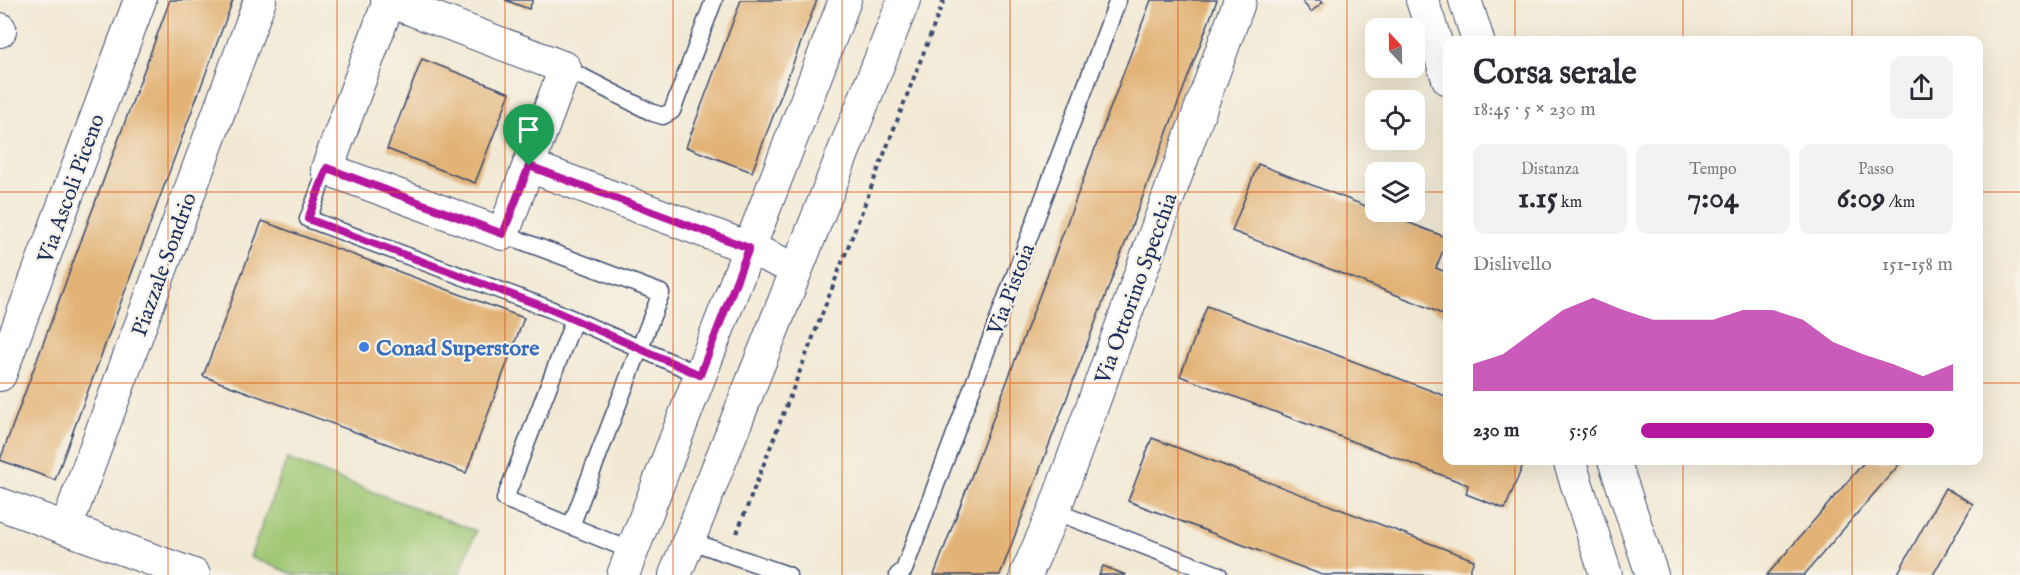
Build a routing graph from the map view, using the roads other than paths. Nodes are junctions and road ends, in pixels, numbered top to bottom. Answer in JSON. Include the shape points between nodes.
{"nodes":[{"id":1,"x":140,"y":0,"type":"edge"},
{"id":2,"x":260,"y":0,"type":"edge"},
{"id":3,"x":388,"y":0,"type":"edge"},
{"id":4,"x":714,"y":0,"type":"edge"},
{"id":5,"x":845,"y":0,"type":"edge"},
{"id":6,"x":904,"y":0,"type":"edge"},
{"id":7,"x":1118,"y":0,"type":"edge"},
{"id":8,"x":1240,"y":0,"type":"edge"},
{"id":9,"x":1422,"y":0,"type":"edge"},
{"id":10,"x":1465,"y":0,"type":"edge"},
{"id":11,"x":1477,"y":36,"type":"edge"},
{"id":12,"x":1443,"y":64,"type":"edge"},
{"id":13,"x":565,"y":68,"type":"junction"},
{"id":14,"x":529,"y":166,"type":"junction"},
{"id":15,"x":327,"y":168,"type":"junction"},
{"id":16,"x":503,"y":234,"type":"junction"},
{"id":17,"x":749,"y":248,"type":"junction"},
{"id":18,"x":795,"y":269,"type":"junction"},
{"id":19,"x":574,"y":320,"type":"junction"},
{"id":20,"x":640,"y":348,"type":"junction"},
{"id":21,"x":0,"y":375,"type":"edge"},
{"id":22,"x":700,"y":375,"type":"junction"},
{"id":23,"x":1571,"y":465,"type":"edge"},
{"id":24,"x":1616,"y":465,"type":"edge"},
{"id":25,"x":0,"y":504,"type":"edge"},
{"id":26,"x":1054,"y":511,"type":"junction"},
{"id":27,"x":571,"y":526,"type":"junction"},
{"id":28,"x":66,"y":528,"type":"junction"},
{"id":29,"x":688,"y":540,"type":"junction"},
{"id":30,"x":628,"y":563,"type":"edge"},
{"id":31,"x":194,"y":575,"type":"edge"},
{"id":32,"x":675,"y":575,"type":"edge"},
{"id":33,"x":788,"y":575,"type":"edge"},
{"id":34,"x":898,"y":575,"type":"edge"},
{"id":35,"x":1026,"y":575,"type":"edge"},
{"id":36,"x":1219,"y":575,"type":"edge"},
{"id":37,"x":1606,"y":575,"type":"edge"},
{"id":38,"x":1652,"y":575,"type":"edge"}],
"edges":[{"from":1,"to":21,"type":"street","name":"Via Ascoli Piceno"},
{"from":2,"to":28,"type":"street","name":"Piazzale Sondrio"},
{"from":3,"to":13,"type":"street"},
{"from":3,"to":15,"type":"street"},
{"from":4,"to":13,"type":"lane","via":[[672,111],[663,116]]},
{"from":5,"to":17,"type":"street"},
{"from":6,"to":18,"type":"street"},
{"from":7,"to":34,"type":"lane","name":"Via Pistoia","via":[[904,570]]},
{"from":8,"to":26,"type":"street","name":"Via Ottorino Specchia"},
{"from":9,"to":12,"type":"street"},
{"from":10,"to":11,"type":"street"},
{"from":13,"to":14,"type":"street"},
{"from":14,"to":16,"type":"street"},
{"from":14,"to":17,"type":"street"},
{"from":15,"to":16,"type":"street"},
{"from":15,"to":19,"type":"lane","via":[[308,219]]},
{"from":16,"to":20,"type":"lane","via":[[661,293]]},
{"from":17,"to":18,"type":"street"},
{"from":17,"to":22,"type":"street"},
{"from":18,"to":29,"type":"street"},
{"from":19,"to":20,"type":"lane"},
{"from":19,"to":27,"type":"lane","via":[[505,499]]},
{"from":20,"to":22,"type":"lane"},
{"from":20,"to":27,"type":"lane"},
{"from":22,"to":30,"type":"street"},
{"from":23,"to":37,"type":"street"},
{"from":24,"to":38,"type":"street"},
{"from":25,"to":28,"type":"street"},
{"from":26,"to":35,"type":"street","name":"Via Ottorino Specchia"},
{"from":26,"to":36,"type":"lane"},
{"from":27,"to":30,"type":"lane"},
{"from":28,"to":31,"type":"street"},
{"from":29,"to":32,"type":"street"},
{"from":29,"to":33,"type":"lane"}]}
